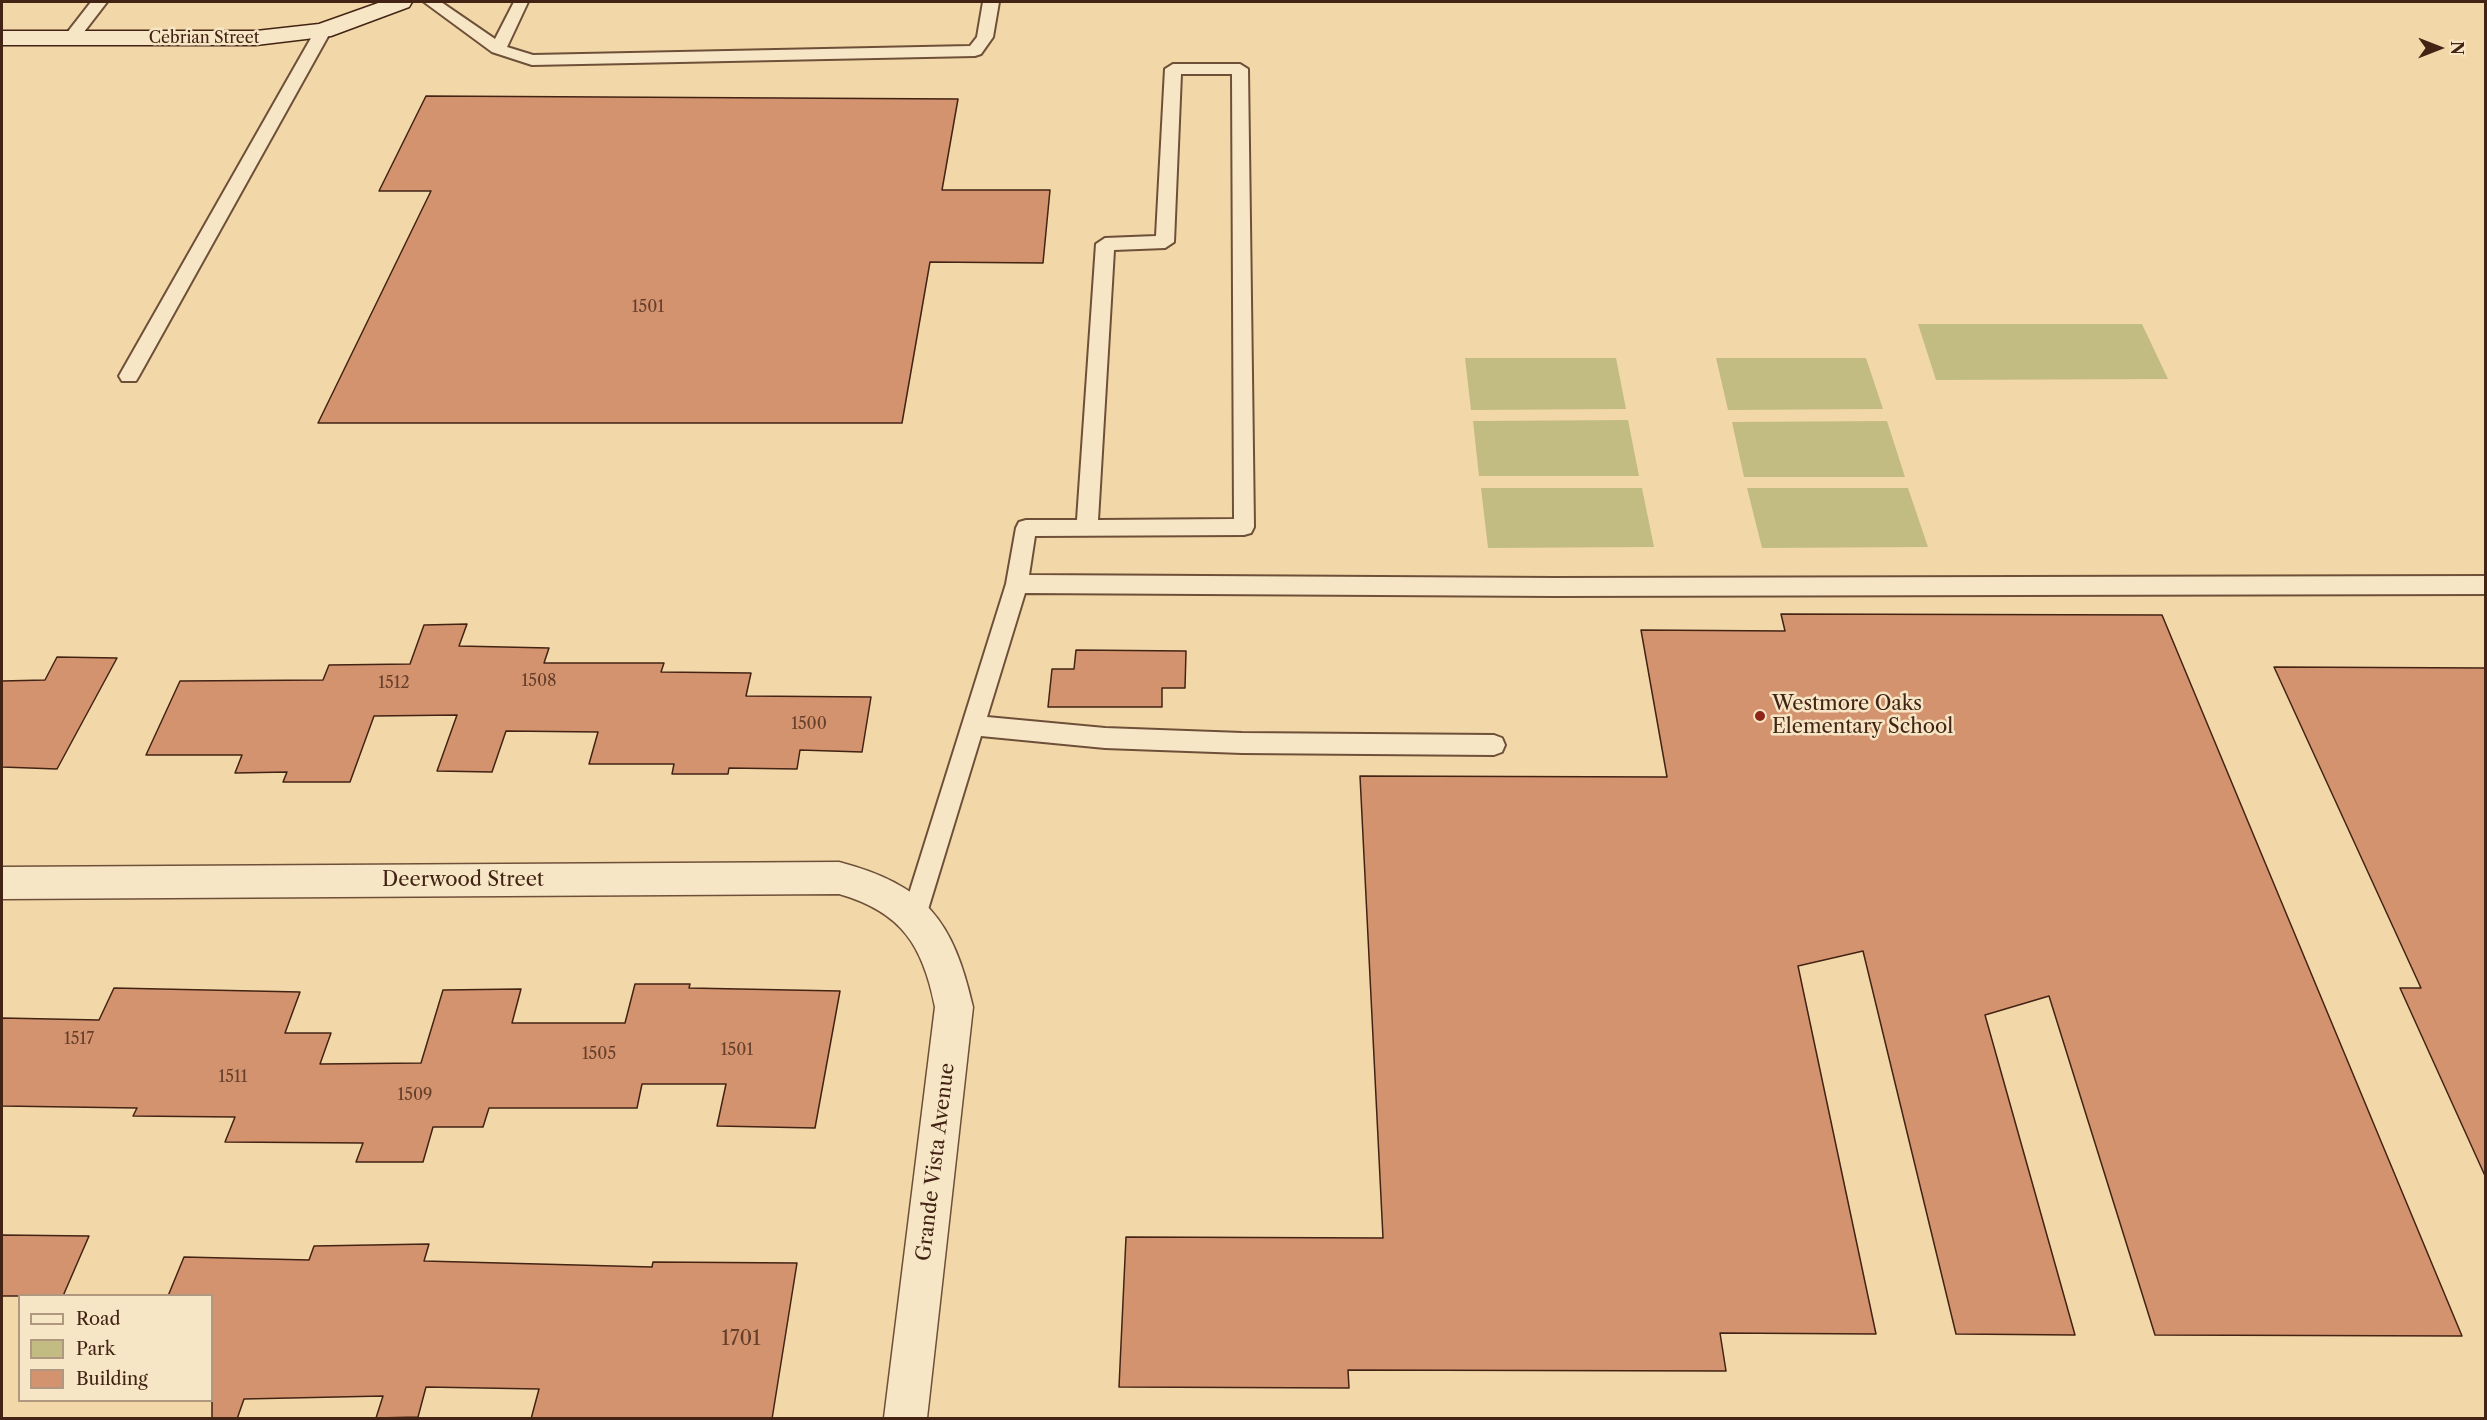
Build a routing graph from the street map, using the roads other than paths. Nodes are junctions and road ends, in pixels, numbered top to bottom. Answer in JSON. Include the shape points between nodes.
{"nodes":[{"id":1,"x":99,"y":2,"type":"edge"},
{"id":2,"x":401,"y":2,"type":"edge"},
{"id":3,"x":432,"y":2,"type":"edge"},
{"id":4,"x":522,"y":2,"type":"edge"},
{"id":5,"x":991,"y":2,"type":"edge"},
{"id":6,"x":323,"y":31,"type":"junction"},
{"id":7,"x":2,"y":38,"type":"edge"},
{"id":8,"x":71,"y":38,"type":"junction"},
{"id":9,"x":498,"y":49,"type":"junction"},
{"id":10,"x":129,"y":376,"type":"dead end"},
{"id":11,"x":1087,"y":528,"type":"junction"},
{"id":12,"x":1017,"y":584,"type":"junction"},
{"id":13,"x":2486,"y":585,"type":"edge"},
{"id":14,"x":972,"y":725,"type":"junction"},
{"id":15,"x":1494,"y":745,"type":"dead end"},
{"id":16,"x":2,"y":883,"type":"edge"},
{"id":17,"x":914,"y":916,"type":"junction"},
{"id":18,"x":906,"y":1419,"type":"edge"}],
"edges":[{"from":1,"to":8,"type":"lane"},
{"from":2,"to":6,"type":"street","name":"Cebrian Street"},
{"from":3,"to":9,"type":"lane"},
{"from":4,"to":9,"type":"lane"},
{"from":5,"to":9,"type":"lane","via":[[985,37],[975,51],[532,60]]},
{"from":6,"to":8,"type":"street","name":"Cebrian Street","via":[[256,38]]},
{"from":6,"to":10,"type":"lane"},
{"from":7,"to":8,"type":"street","name":"Cebrian Street"},
{"from":11,"to":11,"type":"lane","via":[[1244,527],[1240,69],[1173,69],[1164,242],[1105,244]]},
{"from":11,"to":12,"type":"lane","via":[[1026,528]]},
{"from":12,"to":13,"type":"lane"},
{"from":12,"to":14,"type":"lane"},
{"from":14,"to":15,"type":"lane","via":[[1151,740]]},
{"from":14,"to":17,"type":"lane"},
{"from":16,"to":17,"type":"street","name":"Deerwood Street","via":[[839,878],[867,884],[896,899]]},
{"from":17,"to":18,"type":"street","name":"Grande Vista Avenue","via":[[938,945],[949,974],[954,1007]]}]}
